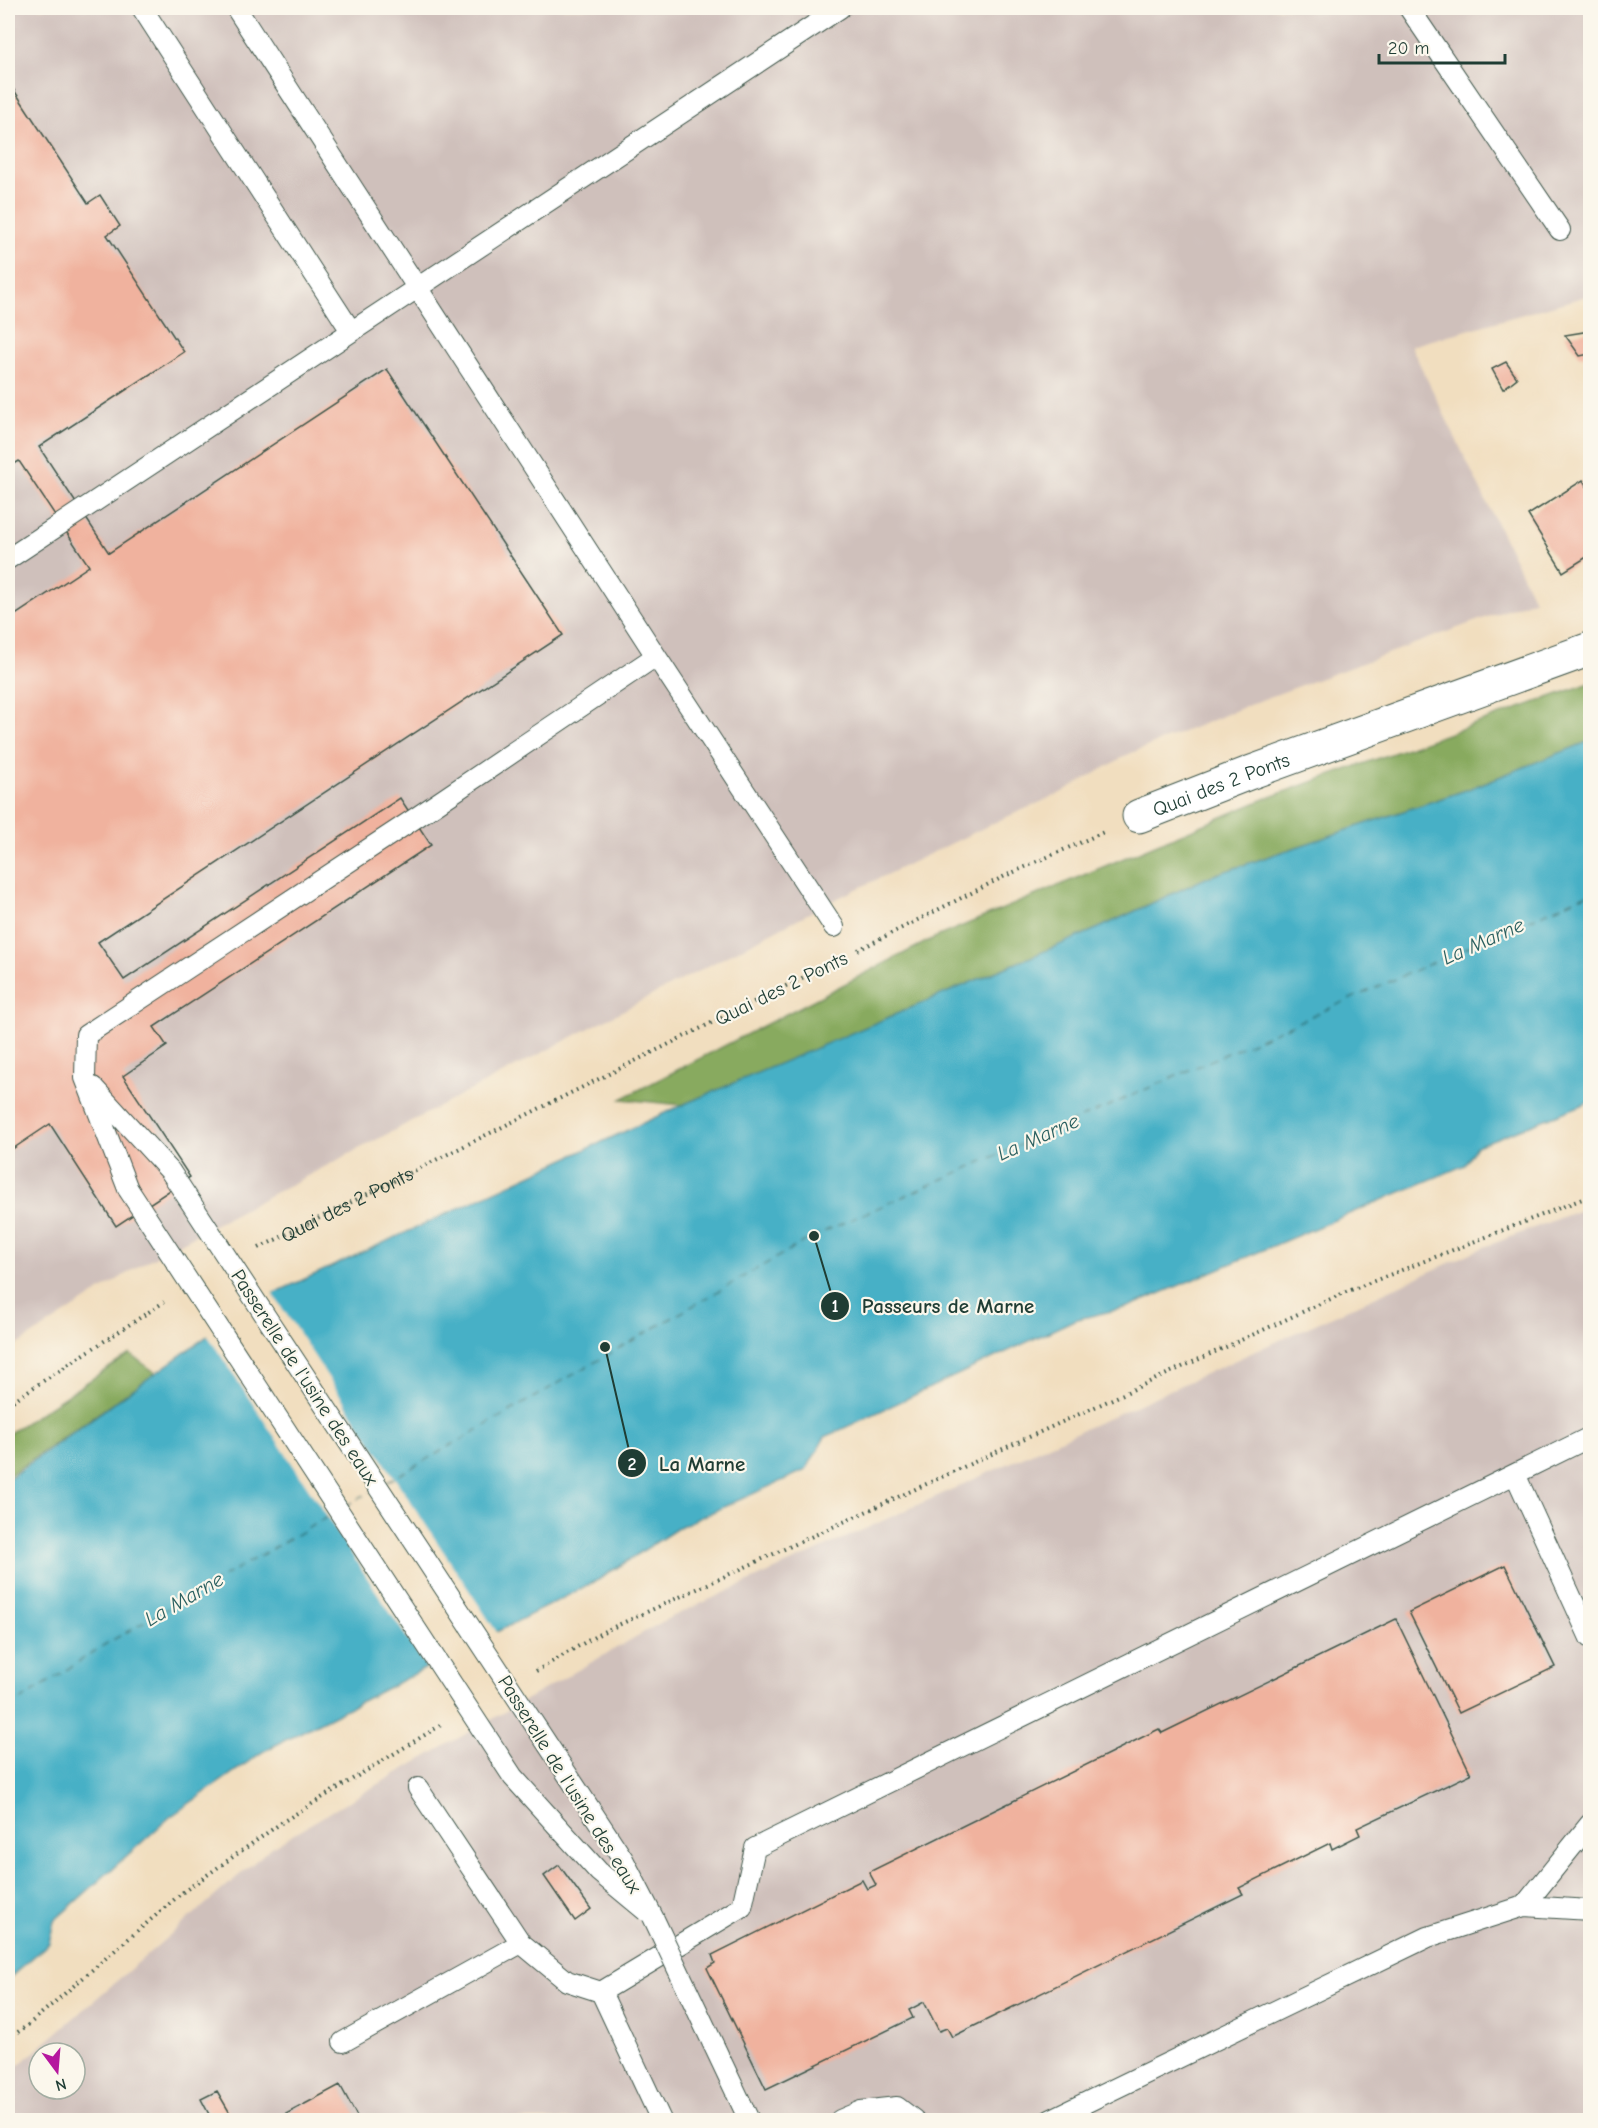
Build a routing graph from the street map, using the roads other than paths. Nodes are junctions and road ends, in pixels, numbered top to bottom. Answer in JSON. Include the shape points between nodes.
{"nodes":[{"id":1,"x":142,"y":8,"type":"edge"},
{"id":2,"x":236,"y":8,"type":"edge"},
{"id":3,"x":840,"y":8,"type":"edge"},
{"id":4,"x":1409,"y":8,"type":"edge"},
{"id":5,"x":1560,"y":230,"type":"dead end"},
{"id":6,"x":418,"y":287,"type":"junction"},
{"id":7,"x":351,"y":331,"type":"junction"},
{"id":8,"x":8,"y":559,"type":"edge"},
{"id":9,"x":1590,"y":649,"type":"edge"},
{"id":10,"x":656,"y":656,"type":"junction"},
{"id":11,"x":1139,"y":816,"type":"road end"},
{"id":12,"x":834,"y":927,"type":"dead end"},
{"id":13,"x":85,"y":1078,"type":"junction"},
{"id":14,"x":1590,"y":1437,"type":"edge"},
{"id":15,"x":1515,"y":1474,"type":"junction"},
{"id":16,"x":1590,"y":1638,"type":"edge"},
{"id":17,"x":418,"y":1788,"type":"dead end"},
{"id":18,"x":1590,"y":1824,"type":"edge"},
{"id":19,"x":1524,"y":1906,"type":"junction"},
{"id":20,"x":1590,"y":1910,"type":"edge"},
{"id":21,"x":653,"y":1917,"type":"junction"},
{"id":22,"x":521,"y":1943,"type":"junction"},
{"id":23,"x":601,"y":1992,"type":"junction"},
{"id":24,"x":343,"y":2042,"type":"dead end"},
{"id":25,"x":661,"y":2121,"type":"edge"},
{"id":26,"x":748,"y":2121,"type":"edge"},
{"id":27,"x":840,"y":2121,"type":"edge"},
{"id":28,"x":914,"y":2121,"type":"edge"},
{"id":29,"x":1050,"y":2121,"type":"edge"}],
"edges":[{"from":1,"to":7,"type":"lane"},
{"from":2,"to":6,"type":"lane"},
{"from":3,"to":6,"type":"lane"},
{"from":4,"to":5,"type":"lane"},
{"from":6,"to":7,"type":"lane"},
{"from":6,"to":10,"type":"lane"},
{"from":7,"to":8,"type":"lane"},
{"from":9,"to":11,"type":"street","name":"Quai des 2 Ponts"},
{"from":10,"to":12,"type":"lane"},
{"from":10,"to":13,"type":"lane","via":[[86,1035]]},
{"from":13,"to":21,"type":"lane","name":"Passerelle de l'usine des eaux","bridge":true,"via":[[170,1171],[623,1859]]},
{"from":13,"to":21,"type":"lane","name":"Passerelle de l'usine des eaux","bridge":true,"via":[[128,1190],[513,1777],[599,1872]]},
{"from":14,"to":15,"type":"lane"},
{"from":15,"to":16,"type":"lane"},
{"from":15,"to":23,"type":"lane","via":[[755,1848],[742,1907]]},
{"from":17,"to":22,"type":"lane"},
{"from":18,"to":19,"type":"lane"},
{"from":19,"to":20,"type":"lane"},
{"from":19,"to":29,"type":"lane","via":[[1428,1937]]},
{"from":21,"to":26,"type":"lane","bridge":true},
{"from":22,"to":23,"type":"lane","via":[[567,1981]]},
{"from":22,"to":24,"type":"lane"},
{"from":23,"to":25,"type":"lane"},
{"from":27,"to":28,"type":"lane","via":[[861,2111],[897,2107]]}]}
